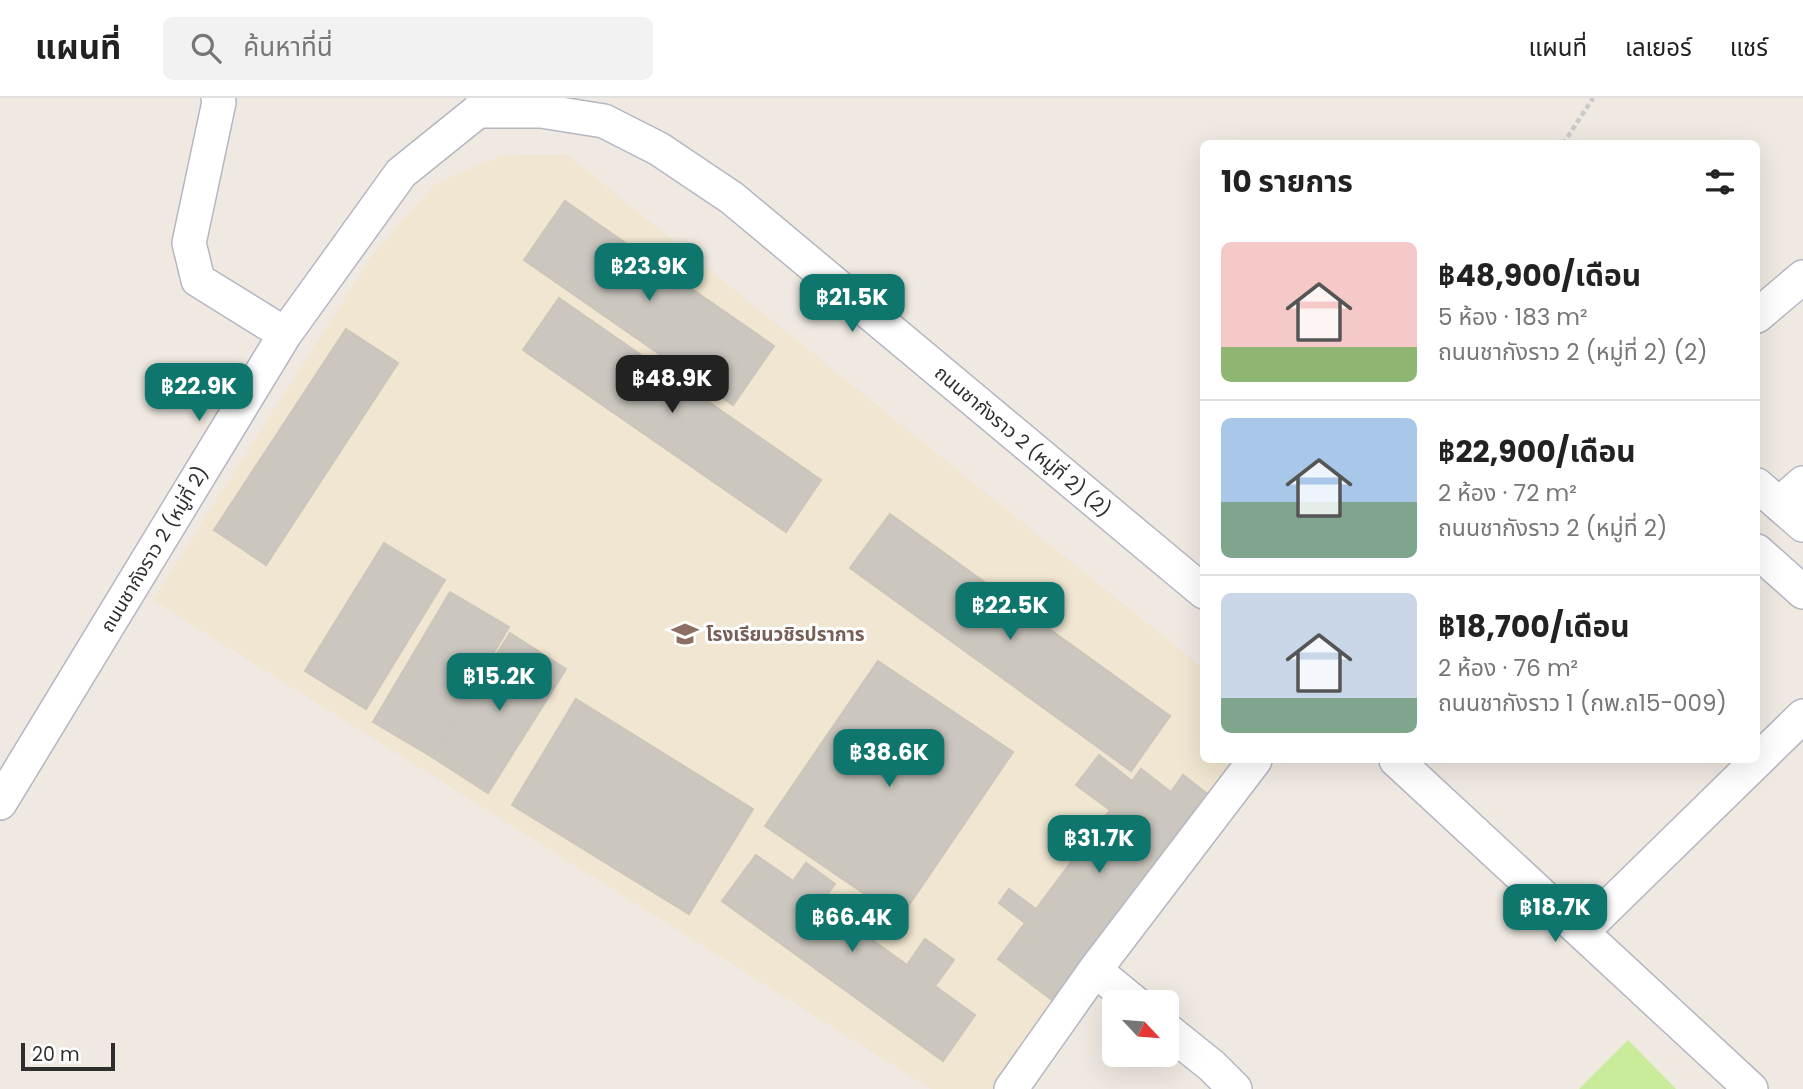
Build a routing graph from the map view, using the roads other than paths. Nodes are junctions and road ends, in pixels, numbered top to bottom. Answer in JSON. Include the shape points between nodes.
{"nodes":[{"id":1,"x":218,"y":98,"type":"edge"},
{"id":2,"x":482,"y":105,"type":"edge"},
{"id":3,"x":1803,"y":277,"type":"edge"},
{"id":4,"x":1760,"y":313,"type":"edge"},
{"id":5,"x":285,"y":334,"type":"junction"},
{"id":6,"x":1760,"y":554,"type":"edge"},
{"id":7,"x":1200,"y":589,"type":"edge"},
{"id":8,"x":1803,"y":592,"type":"edge"},
{"id":9,"x":1803,"y":716,"type":"edge"},
{"id":10,"x":1760,"y":758,"type":"edge"},
{"id":11,"x":1253,"y":763,"type":"edge"},
{"id":12,"x":1399,"y":763,"type":"edge"},
{"id":13,"x":1755,"y":763,"type":"edge"},
{"id":14,"x":0,"y":803,"type":"edge"},
{"id":15,"x":1582,"y":932,"type":"junction"},
{"id":16,"x":1095,"y":970,"type":"junction"},
{"id":17,"x":1119,"y":990,"type":"edge"},
{"id":18,"x":1180,"y":1040,"type":"edge"},
{"id":19,"x":1011,"y":1089,"type":"edge"},
{"id":20,"x":1235,"y":1089,"type":"edge"},
{"id":21,"x":1751,"y":1089,"type":"edge"}],
"edges":[{"from":1,"to":5,"type":"street","via":[[189,243],[198,280]]},
{"from":2,"to":5,"type":"street","name":"ถนนชากังราว 2 (หมู่ที่ 2)","via":[[401,173]]},
{"from":2,"to":7,"type":"street","name":"ถนนชากังราว 2 (หมู่ที่ 2) (2)","via":[[604,121],[659,149],[732,198]]},
{"from":3,"to":4,"type":"street"},
{"from":5,"to":14,"type":"street","name":"ถนนชากังราว 2 (หมู่ที่ 2)"},
{"from":6,"to":8,"type":"street"},
{"from":9,"to":10,"type":"street"},
{"from":11,"to":16,"type":"street"},
{"from":12,"to":15,"type":"street"},
{"from":13,"to":15,"type":"street"},
{"from":15,"to":21,"type":"street"},
{"from":16,"to":17,"type":"street"},
{"from":16,"to":19,"type":"street"},
{"from":18,"to":20,"type":"street"}]}
